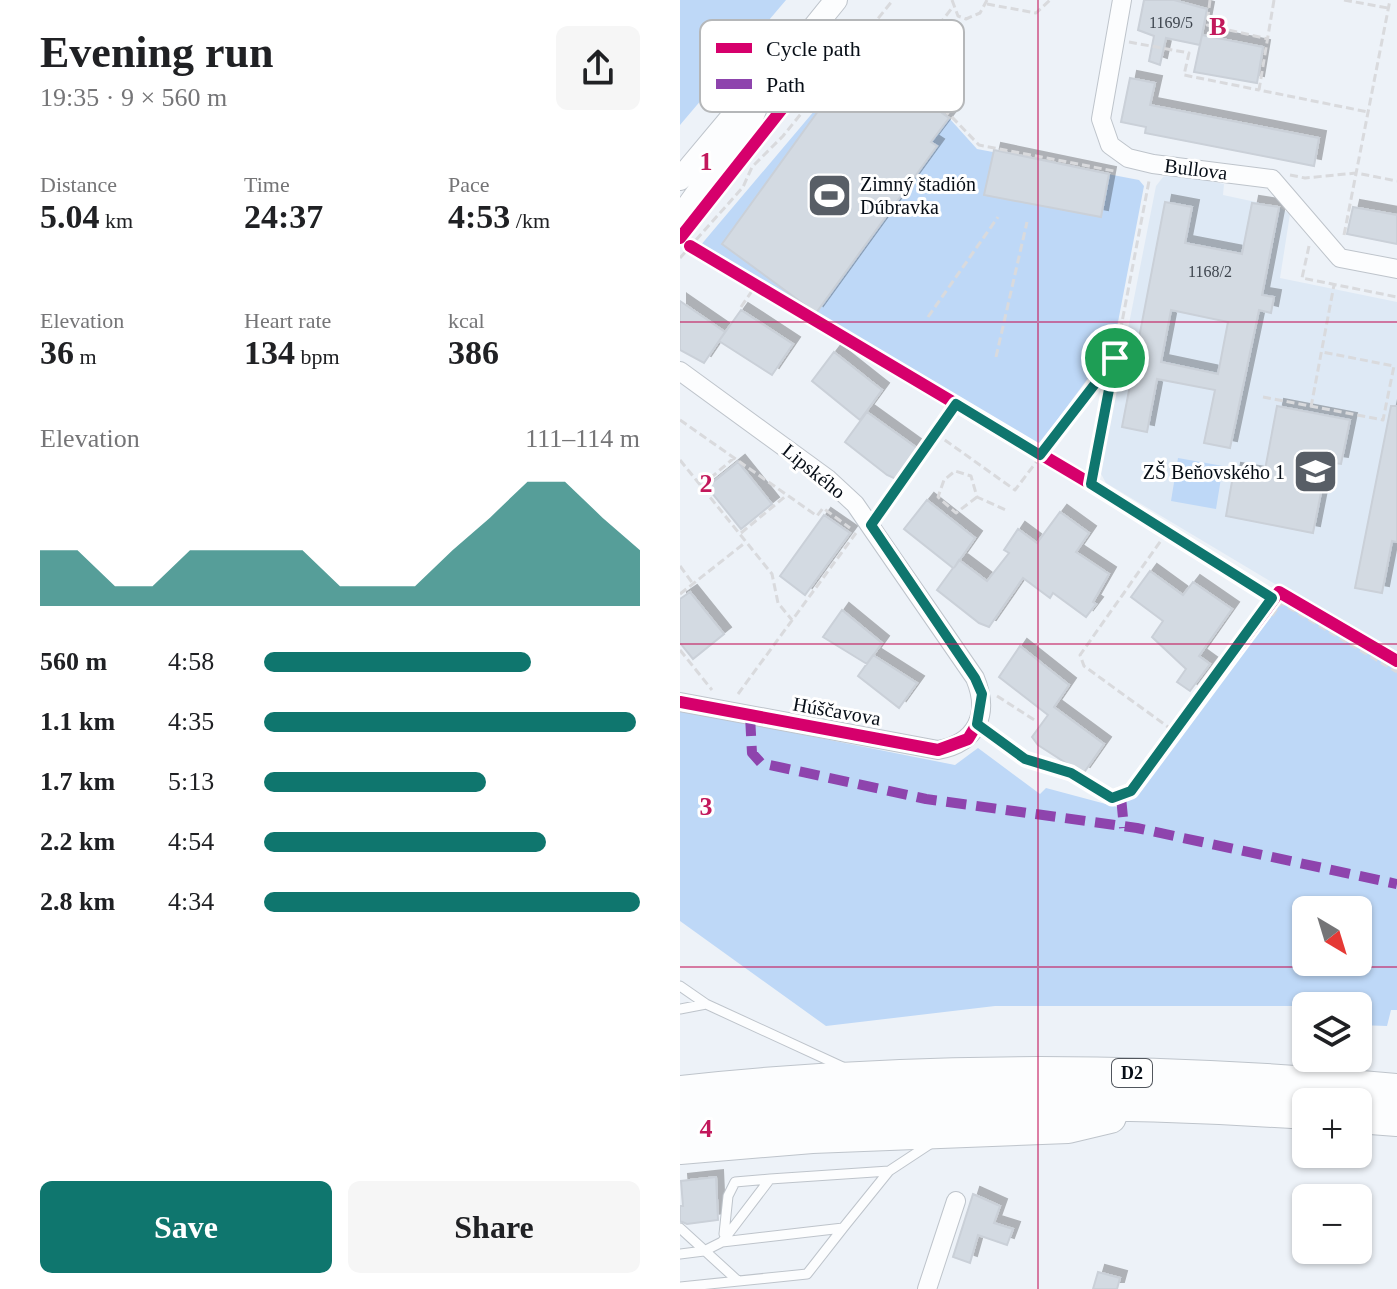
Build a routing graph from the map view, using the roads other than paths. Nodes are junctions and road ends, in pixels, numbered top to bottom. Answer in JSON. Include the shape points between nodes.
{"nodes":[{"id":1,"x":836,"y":0,"type":"edge"},
{"id":2,"x":1122,"y":0,"type":"edge"},
{"id":3,"x":820,"y":20,"type":"edge"},
{"id":4,"x":736,"y":112,"type":"edge"},
{"id":5,"x":754,"y":112,"type":"edge"},
{"id":6,"x":680,"y":179,"type":"edge"},
{"id":7,"x":680,"y":217,"type":"edge"},
{"id":8,"x":1397,"y":269,"type":"edge"},
{"id":9,"x":680,"y":371,"type":"edge"},
{"id":10,"x":680,"y":702,"type":"edge"},
{"id":11,"x":977,"y":724,"type":"joint"},
{"id":12,"x":680,"y":986,"type":"edge"},
{"id":13,"x":706,"y":1004,"type":"junction"},
{"id":14,"x":680,"y":1009,"type":"edge"},
{"id":15,"x":866,"y":1077,"type":"junction"},
{"id":16,"x":1397,"y":1090,"type":"edge"},
{"id":17,"x":680,"y":1092,"type":"edge"},
{"id":18,"x":1156,"y":1105,"type":"junction"},
{"id":19,"x":1292,"y":1112,"type":"edge"},
{"id":20,"x":1372,"y":1118,"type":"edge"},
{"id":21,"x":1397,"y":1120,"type":"edge"},
{"id":22,"x":680,"y":1122,"type":"edge"},
{"id":23,"x":960,"y":1129,"type":"junction"},
{"id":24,"x":680,"y":1148,"type":"edge"},
{"id":25,"x":889,"y":1171,"type":"junction"},
{"id":26,"x":770,"y":1179,"type":"junction"},
{"id":27,"x":956,"y":1201,"type":"dead end"},
{"id":28,"x":680,"y":1228,"type":"edge"},
{"id":29,"x":843,"y":1228,"type":"junction"},
{"id":30,"x":722,"y":1242,"type":"junction"},
{"id":31,"x":704,"y":1251,"type":"junction"},
{"id":32,"x":680,"y":1254,"type":"edge"},
{"id":33,"x":738,"y":1281,"type":"junction"},
{"id":34,"x":680,"y":1287,"type":"edge"},
{"id":35,"x":927,"y":1289,"type":"edge"}],
"edges":[{"from":1,"to":3,"type":"street"},
{"from":2,"to":8,"type":"street","name":"Bullova","via":[[1101,119],[1110,145],[1128,158],[1153,164],[1272,179],[1340,258]]},
{"from":4,"to":6,"type":"street"},
{"from":5,"to":7,"type":"street"},
{"from":9,"to":11,"type":"street","name":"Lipského","via":[[828,479],[975,678],[982,694]]},
{"from":10,"to":11,"type":"street","name":"Húščavova","via":[[938,750],[968,739]]},
{"from":12,"to":13,"type":"lane"},
{"from":13,"to":14,"type":"lane"},
{"from":13,"to":15,"type":"lane"},
{"from":15,"to":16,"type":"highway","number":"D2","via":[[1157,1074]]},
{"from":15,"to":17,"type":"highway","number":"D2"},
{"from":18,"to":19,"type":"highway","number":"D2"},
{"from":18,"to":22,"type":"highway","number":"D2","via":[[866,1107]]},
{"from":18,"to":23,"type":"highway","via":[[1068,1127]]},
{"from":20,"to":21,"type":"highway"},
{"from":23,"to":24,"type":"highway"},
{"from":23,"to":25,"type":"lane"},
{"from":25,"to":26,"type":"lane"},
{"from":25,"to":29,"type":"lane"},
{"from":26,"to":30,"type":"lane"},
{"from":26,"to":30,"type":"lane","via":[[735,1182]]},
{"from":27,"to":35,"type":"street"},
{"from":28,"to":31,"type":"lane"},
{"from":29,"to":30,"type":"lane"},
{"from":29,"to":33,"type":"lane","via":[[807,1274]]},
{"from":30,"to":31,"type":"lane"},
{"from":31,"to":32,"type":"lane"},
{"from":31,"to":33,"type":"lane"},
{"from":33,"to":34,"type":"lane"}]}
